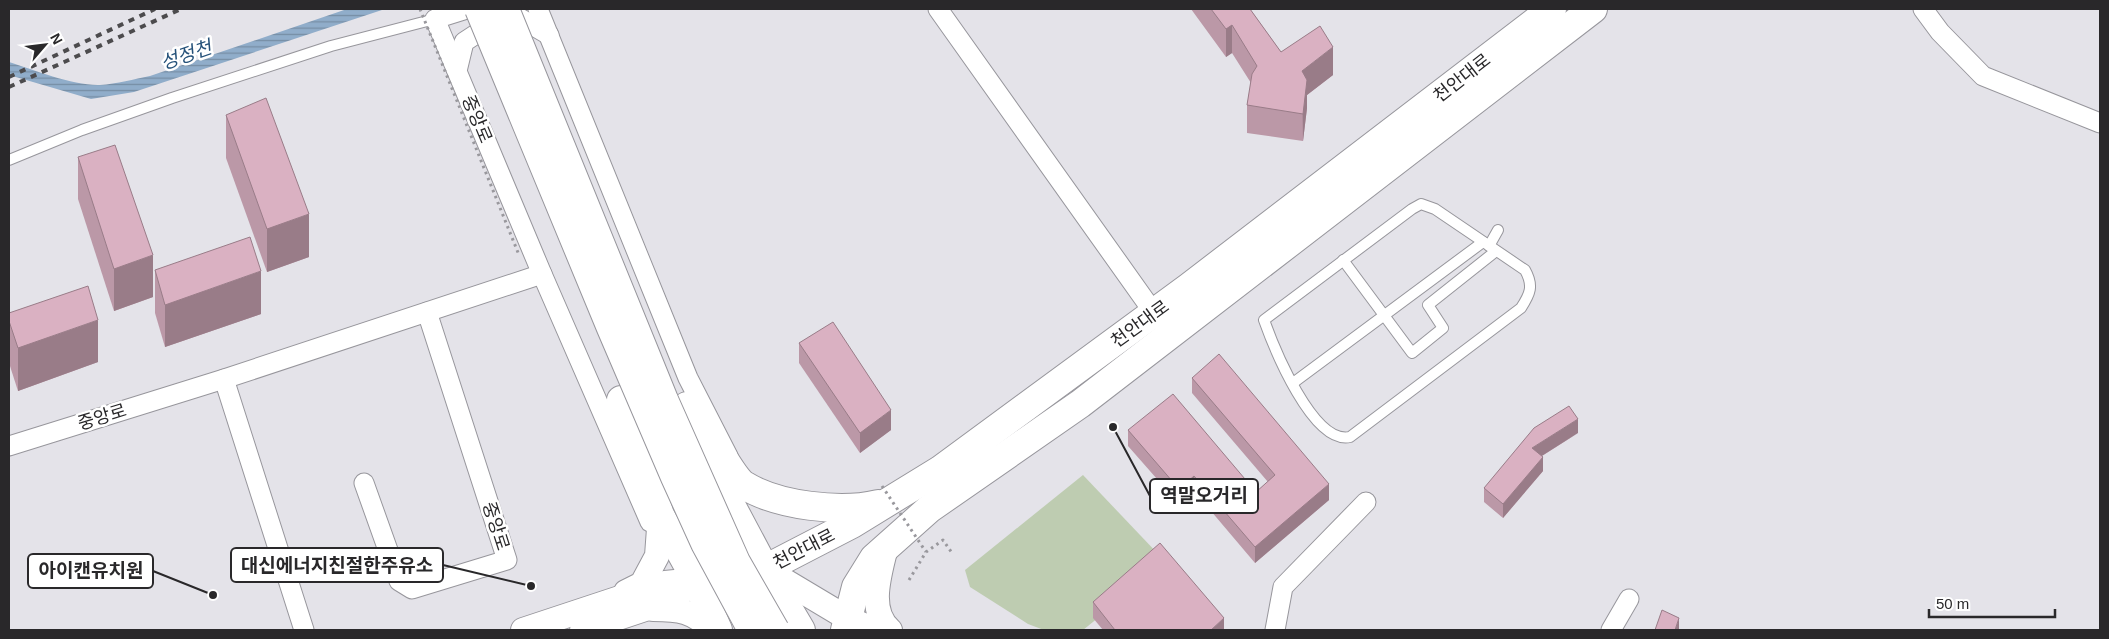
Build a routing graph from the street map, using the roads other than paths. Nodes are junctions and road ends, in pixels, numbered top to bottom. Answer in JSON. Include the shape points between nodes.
{"nodes":[{"id":1,"x":461,"y":9,"type":"edge"},
{"id":2,"x":468,"y":9,"type":"edge"},
{"id":3,"x":524,"y":9,"type":"edge"},
{"id":4,"x":538,"y":9,"type":"edge"},
{"id":5,"x":938,"y":9,"type":"edge"},
{"id":6,"x":1552,"y":9,"type":"edge"},
{"id":7,"x":1593,"y":9,"type":"edge"},
{"id":8,"x":1922,"y":9,"type":"edge"},
{"id":9,"x":497,"y":12,"type":"edge"},
{"id":10,"x":428,"y":14,"type":"edge"},
{"id":11,"x":549,"y":35,"type":"junction"},
{"id":12,"x":457,"y":71,"type":"junction"},
{"id":13,"x":2100,"y":124,"type":"edge"},
{"id":14,"x":9,"y":160,"type":"edge"},
{"id":15,"x":1498,"y":230,"type":"dead end"},
{"id":16,"x":1489,"y":246,"type":"junction"},
{"id":17,"x":1343,"y":260,"type":"junction"},
{"id":18,"x":542,"y":274,"type":"junction"},
{"id":19,"x":427,"y":312,"type":"junction"},
{"id":20,"x":1154,"y":313,"type":"junction"},
{"id":21,"x":1384,"y":316,"type":"junction"},
{"id":22,"x":224,"y":379,"type":"junction"},
{"id":23,"x":1293,"y":383,"type":"junction"},
{"id":24,"x":687,"y":406,"type":"junction"},
{"id":25,"x":9,"y":446,"type":"edge"},
{"id":26,"x":364,"y":483,"type":"dead end"},
{"id":27,"x":743,"y":484,"type":"junction"},
{"id":28,"x":886,"y":493,"type":"junction"},
{"id":29,"x":1366,"y":502,"type":"dead end"},
{"id":30,"x":930,"y":509,"type":"junction"},
{"id":31,"x":659,"y":528,"type":"junction"},
{"id":32,"x":886,"y":547,"type":"junction"},
{"id":33,"x":765,"y":569,"type":"junction"},
{"id":34,"x":696,"y":580,"type":"junction"},
{"id":35,"x":1629,"y":599,"type":"dead end"},
{"id":36,"x":606,"y":603,"type":"junction"},
{"id":37,"x":644,"y":609,"type":"junction"},
{"id":38,"x":848,"y":626,"type":"edge"},
{"id":39,"x":304,"y":630,"type":"edge"},
{"id":40,"x":523,"y":630,"type":"edge"},
{"id":41,"x":582,"y":630,"type":"edge"},
{"id":42,"x":713,"y":630,"type":"edge"},
{"id":43,"x":718,"y":630,"type":"edge"},
{"id":44,"x":752,"y":630,"type":"edge"},
{"id":45,"x":775,"y":630,"type":"edge"},
{"id":46,"x":801,"y":630,"type":"edge"},
{"id":47,"x":875,"y":630,"type":"edge"},
{"id":48,"x":890,"y":630,"type":"edge"},
{"id":49,"x":1275,"y":630,"type":"edge"},
{"id":50,"x":1611,"y":630,"type":"edge"}],
"edges":[{"from":1,"to":31,"type":"main road","via":[[621,400]]},
{"from":2,"to":10,"type":"street"},
{"from":3,"to":24,"type":"main road"},
{"from":4,"to":11,"type":"street"},
{"from":5,"to":20,"type":"street"},
{"from":6,"to":20,"type":"main road","name":"천안대로"},
{"from":7,"to":30,"type":"main road","name":"천안대로","via":[[1087,398]]},
{"from":8,"to":13,"type":"street","via":[[1983,76]]},
{"from":9,"to":11,"type":"street","via":[[518,17]]},
{"from":9,"to":12,"type":"street","via":[[464,42]]},
{"from":9,"to":44,"type":"main road","bridge":true,"via":[[611,328],[705,543]]},
{"from":9,"to":45,"type":"main road","bridge":true,"via":[[736,562]]},
{"from":10,"to":12,"type":"street","name":"중앙로"},
{"from":10,"to":14,"type":"lane","via":[[82,130]]},
{"from":11,"to":27,"type":"street","via":[[688,378]]},
{"from":12,"to":18,"type":"street","name":"중앙로"},
{"from":15,"to":16,"type":"lane"},
{"from":16,"to":17,"type":"lane","via":[[1435,209],[1421,204]]},
{"from":16,"to":21,"type":"lane"},
{"from":16,"to":21,"type":"lane","via":[[1428,305],[1443,328],[1412,353]]},
{"from":16,"to":23,"type":"lane","via":[[1525,270],[1531,292],[1521,308],[1350,437],[1342,438],[1330,433],[1319,423],[1302,402]]},
{"from":17,"to":21,"type":"lane"},
{"from":17,"to":23,"type":"lane","via":[[1264,320]]},
{"from":18,"to":19,"type":"street","name":"중앙로"},
{"from":18,"to":31,"type":"street","name":"중앙로"},
{"from":19,"to":22,"type":"street","name":"중앙로"},
{"from":19,"to":26,"type":"street","name":"중앙로","via":[[507,560],[412,589],[399,581]]},
{"from":20,"to":28,"type":"main road","name":"천안대로","via":[[940,470]]},
{"from":21,"to":23,"type":"lane"},
{"from":22,"to":25,"type":"street","name":"중앙로"},
{"from":22,"to":39,"type":"street"},
{"from":24,"to":27,"type":"main road"},
{"from":24,"to":33,"type":"main road","via":[[722,488]]},
{"from":27,"to":28,"type":"main road","via":[[792,503],[825,508],[862,508]]},
{"from":28,"to":33,"type":"main road","name":"천안대로","via":[[852,524]]},
{"from":29,"to":49,"type":"street","via":[[1283,587]]},
{"from":30,"to":32,"type":"main road"},
{"from":30,"to":33,"type":"main road","via":[[824,553]]},
{"from":31,"to":34,"type":"main road"},
{"from":31,"to":36,"type":"street","via":[[657,556],[642,584]]},
{"from":32,"to":38,"type":"main road","via":[[874,558],[856,587]]},
{"from":32,"to":48,"type":"street","via":[[876,606]]},
{"from":33,"to":34,"type":"main road","name":"천안대로"},
{"from":33,"to":38,"type":"street"},
{"from":33,"to":46,"type":"main road"},
{"from":34,"to":36,"type":"street","via":[[665,583]]},
{"from":34,"to":37,"type":"street","via":[[672,600]]},
{"from":34,"to":43,"type":"main road"},
{"from":35,"to":50,"type":"street"},
{"from":36,"to":40,"type":"street"},
{"from":37,"to":41,"type":"street"},
{"from":37,"to":42,"type":"street","via":[[681,609],[700,618]]},
{"from":38,"to":47,"type":"street"}]}
